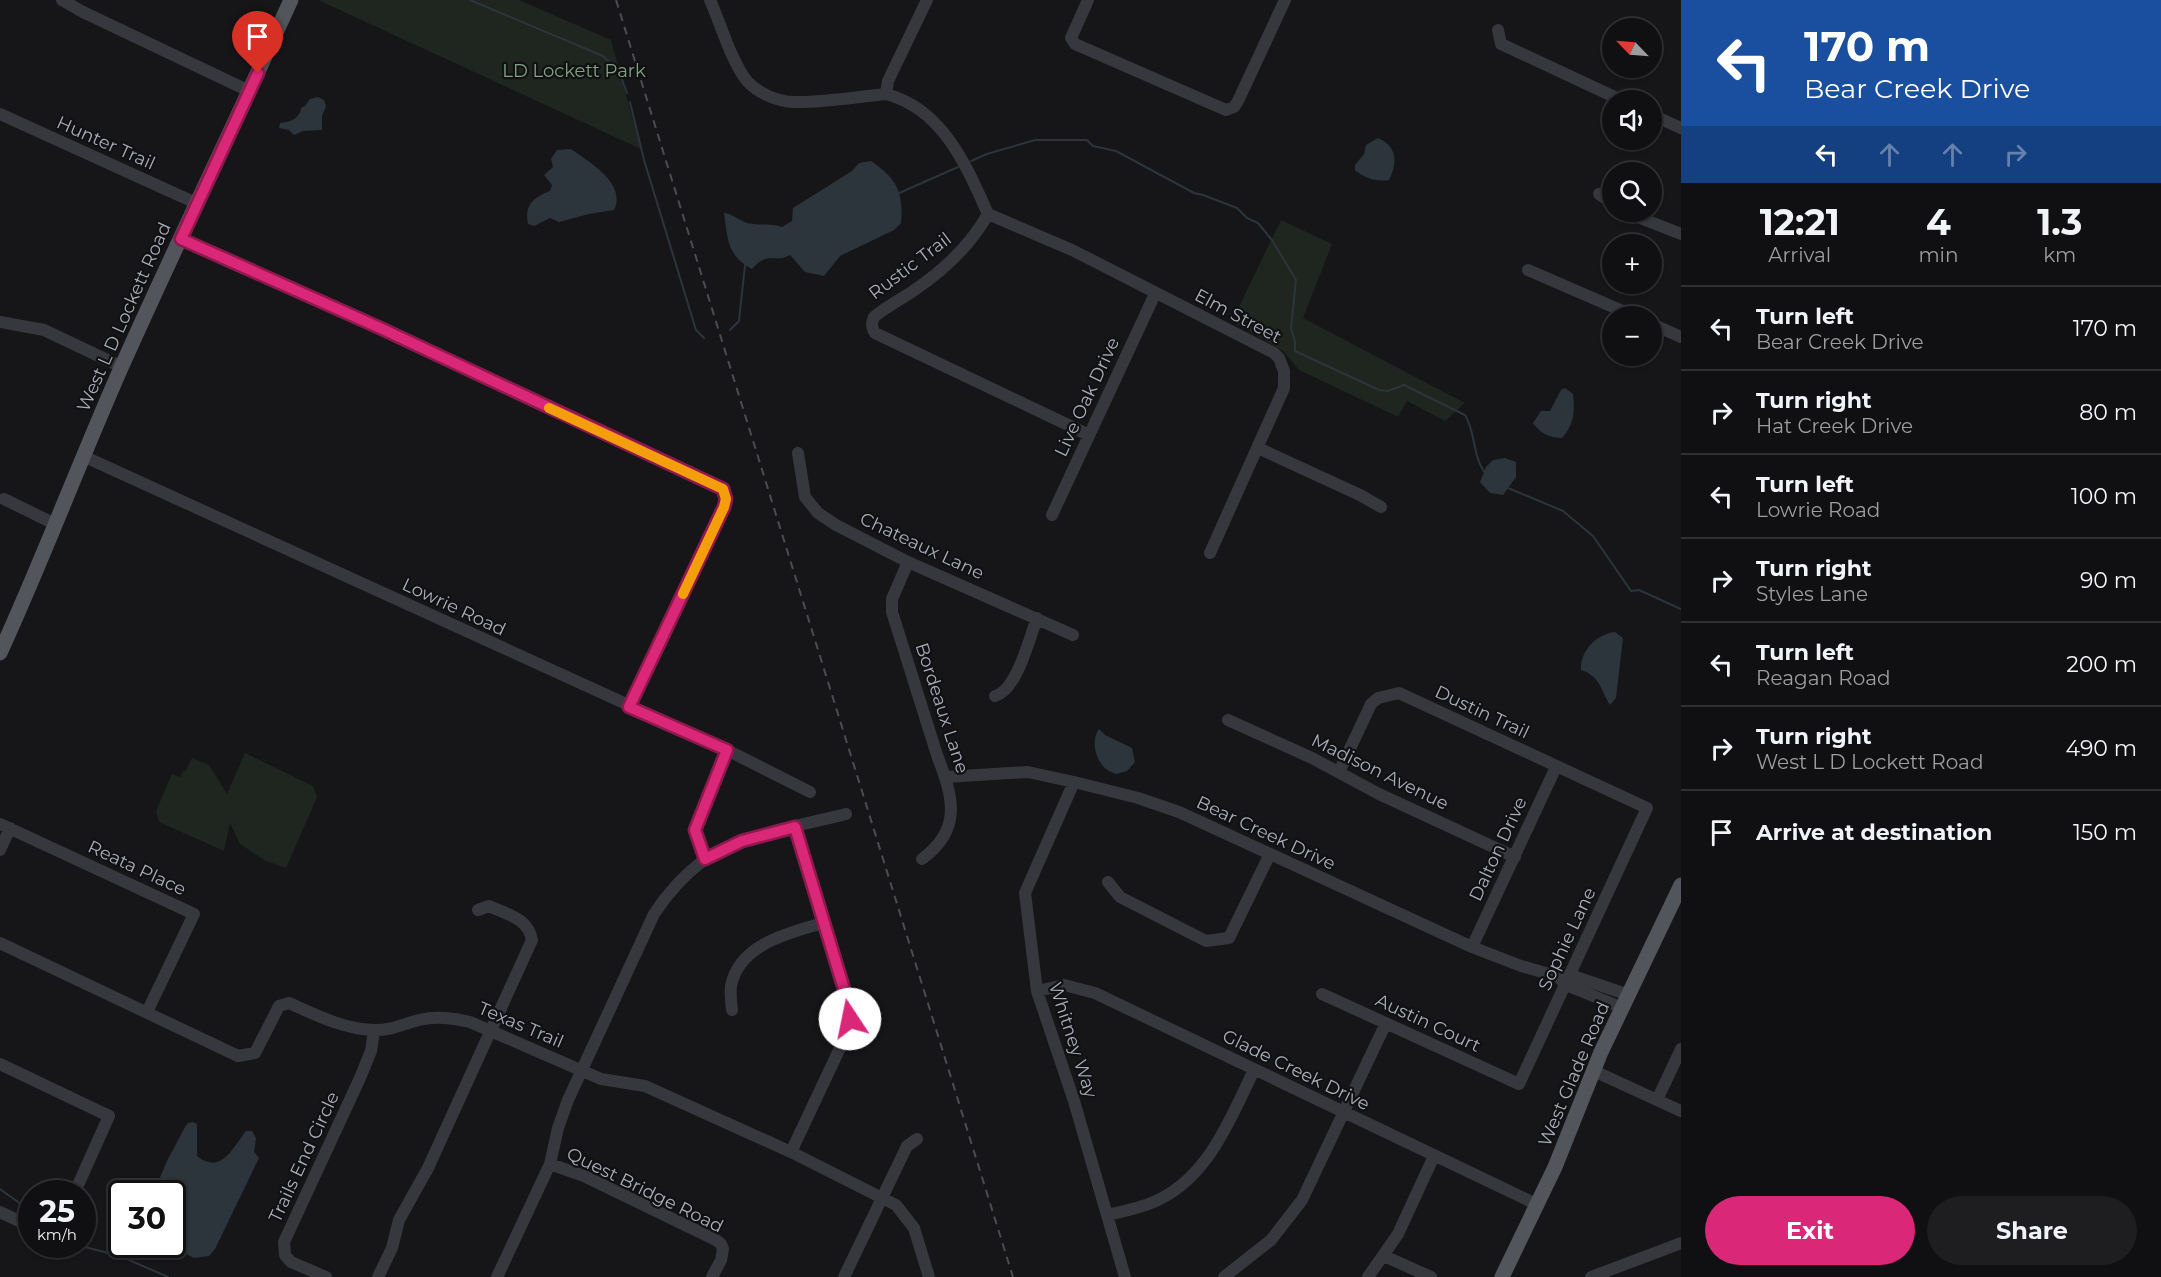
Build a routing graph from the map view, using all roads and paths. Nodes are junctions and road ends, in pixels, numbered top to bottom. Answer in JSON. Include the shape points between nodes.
{"nodes":[{"id":1,"x":62,"y":0,"type":"edge"},
{"id":2,"x":291,"y":0,"type":"edge"},
{"id":3,"x":710,"y":0,"type":"edge"},
{"id":4,"x":927,"y":0,"type":"edge"},
{"id":5,"x":1088,"y":0,"type":"edge"},
{"id":6,"x":1285,"y":0,"type":"edge"},
{"id":7,"x":1498,"y":30,"type":"dead end"},
{"id":8,"x":249,"y":91,"type":"junction"},
{"id":9,"x":1602,"y":91,"type":"edge"},
{"id":10,"x":886,"y":94,"type":"junction"},
{"id":11,"x":0,"y":114,"type":"edge"},
{"id":12,"x":1662,"y":119,"type":"edge"},
{"id":13,"x":1681,"y":128,"type":"edge"},
{"id":14,"x":1599,"y":194,"type":"dead end"},
{"id":15,"x":1602,"y":196,"type":"edge"},
{"id":16,"x":198,"y":204,"type":"junction"},
{"id":17,"x":988,"y":214,"type":"junction"},
{"id":18,"x":1650,"y":222,"type":"edge"},
{"id":19,"x":1681,"y":234,"type":"edge"},
{"id":20,"x":181,"y":239,"type":"junction"},
{"id":21,"x":1528,"y":270,"type":"dead end"},
{"id":22,"x":1155,"y":294,"type":"junction"},
{"id":23,"x":1611,"y":306,"type":"edge"},
{"id":24,"x":0,"y":322,"type":"edge"},
{"id":25,"x":1662,"y":328,"type":"edge"},
{"id":26,"x":1681,"y":337,"type":"edge"},
{"id":27,"x":122,"y":367,"type":"junction"},
{"id":28,"x":1089,"y":435,"type":"junction"},
{"id":29,"x":1258,"y":448,"type":"junction"},
{"id":30,"x":798,"y":453,"type":"dead end"},
{"id":31,"x":83,"y":456,"type":"junction"},
{"id":32,"x":4,"y":499,"type":"dead end"},
{"id":33,"x":1381,"y":507,"type":"dead end"},
{"id":34,"x":1052,"y":515,"type":"dead end"},
{"id":35,"x":55,"y":525,"type":"junction"},
{"id":36,"x":1210,"y":553,"type":"dead end"},
{"id":37,"x":909,"y":562,"type":"junction"},
{"id":38,"x":1037,"y":618,"type":"junction"},
{"id":39,"x":1073,"y":635,"type":"dead end"},
{"id":40,"x":4,"y":636,"type":"edge"},
{"id":41,"x":0,"y":654,"type":"edge"},
{"id":42,"x":995,"y":696,"type":"dead end"},
{"id":43,"x":629,"y":707,"type":"junction"},
{"id":44,"x":1228,"y":720,"type":"dead end"},
{"id":45,"x":727,"y":750,"type":"junction"},
{"id":46,"x":1556,"y":767,"type":"junction"},
{"id":47,"x":1339,"y":772,"type":"junction"},
{"id":48,"x":946,"y":777,"type":"junction"},
{"id":49,"x":1074,"y":782,"type":"junction"},
{"id":50,"x":810,"y":792,"type":"dead end"},
{"id":51,"x":1647,"y":808,"type":"joint"},
{"id":52,"x":846,"y":814,"type":"dead end"},
{"id":53,"x":5,"y":826,"type":"edge"},
{"id":54,"x":795,"y":827,"type":"junction"},
{"id":55,"x":0,"y":850,"type":"edge"},
{"id":56,"x":1270,"y":854,"type":"junction"},
{"id":57,"x":1515,"y":857,"type":"junction"},
{"id":58,"x":705,"y":859,"type":"junction"},
{"id":59,"x":922,"y":859,"type":"dead end"},
{"id":60,"x":1108,"y":882,"type":"dead end"},
{"id":61,"x":1680,"y":891,"type":"edge"},
{"id":62,"x":478,"y":910,"type":"dead end"},
{"id":63,"x":823,"y":923,"type":"junction"},
{"id":64,"x":0,"y":943,"type":"edge"},
{"id":65,"x":1472,"y":947,"type":"junction"},
{"id":66,"x":1565,"y":979,"type":"junction"},
{"id":67,"x":1037,"y":991,"type":"junction"},
{"id":68,"x":1322,"y":994,"type":"dead end"},
{"id":69,"x":1626,"y":1001,"type":"junction"},
{"id":70,"x":732,"y":1010,"type":"dead end"},
{"id":71,"x":147,"y":1012,"type":"junction"},
{"id":72,"x":1386,"y":1023,"type":"junction"},
{"id":73,"x":491,"y":1030,"type":"junction"},
{"id":74,"x":374,"y":1031,"type":"junction"},
{"id":75,"x":1681,"y":1049,"type":"edge"},
{"id":76,"x":0,"y":1064,"type":"edge"},
{"id":77,"x":582,"y":1070,"type":"junction"},
{"id":78,"x":1254,"y":1070,"type":"junction"},
{"id":79,"x":1594,"y":1071,"type":"junction"},
{"id":80,"x":1519,"y":1084,"type":"joint"},
{"id":81,"x":1657,"y":1100,"type":"junction"},
{"id":82,"x":1681,"y":1111,"type":"edge"},
{"id":83,"x":1343,"y":1113,"type":"junction"},
{"id":84,"x":916,"y":1139,"type":"dead end"},
{"id":85,"x":791,"y":1152,"type":"junction"},
{"id":86,"x":1434,"y":1156,"type":"junction"},
{"id":87,"x":550,"y":1164,"type":"junction"},
{"id":88,"x":80,"y":1180,"type":"edge"},
{"id":89,"x":881,"y":1199,"type":"junction"},
{"id":90,"x":1536,"y":1204,"type":"junction"},
{"id":91,"x":0,"y":1212,"type":"edge"},
{"id":92,"x":1107,"y":1215,"type":"junction"},
{"id":93,"x":18,"y":1220,"type":"edge"},
{"id":94,"x":1681,"y":1243,"type":"edge"},
{"id":95,"x":1384,"y":1256,"type":"junction"},
{"id":96,"x":326,"y":1277,"type":"edge"},
{"id":97,"x":378,"y":1277,"type":"edge"},
{"id":98,"x":498,"y":1277,"type":"edge"},
{"id":99,"x":712,"y":1277,"type":"edge"},
{"id":100,"x":844,"y":1277,"type":"edge"},
{"id":101,"x":929,"y":1277,"type":"edge"},
{"id":102,"x":1125,"y":1277,"type":"edge"},
{"id":103,"x":1224,"y":1277,"type":"edge"},
{"id":104,"x":1368,"y":1277,"type":"edge"},
{"id":105,"x":1431,"y":1277,"type":"edge"},
{"id":106,"x":1502,"y":1277,"type":"edge"},
{"id":107,"x":1591,"y":1277,"type":"edge"}],
"edges":[{"from":1,"to":8,"type":"street"},
{"from":2,"to":8,"type":"main road","name":"West L D Lockett Road"},
{"from":3,"to":10,"type":"street","via":[[746,80],[759,91],[792,102]]},
{"from":4,"to":10,"type":"street","via":[[888,81]]},
{"from":5,"to":6,"type":"street","via":[[1071,38],[1075,44],[1226,110],[1238,101]]},
{"from":7,"to":9,"type":"street","via":[[1501,44]]},
{"from":8,"to":16,"type":"main road","name":"West L D Lockett Road"},
{"from":10,"to":17,"type":"street","via":[[916,106],[941,128]]},
{"from":11,"to":16,"type":"street","name":"Hunter Trail"},
{"from":12,"to":13,"type":"street"},
{"from":14,"to":15,"type":"street"},
{"from":16,"to":20,"type":"main road","name":"West L D Lockett Road"},
{"from":17,"to":22,"type":"street","name":"Elm Street","via":[[1072,250]]},
{"from":17,"to":28,"type":"street","name":"Rustic Trail","via":[[962,250],[927,281],[874,317],[872,328],[879,336]]},
{"from":18,"to":19,"type":"street"},
{"from":20,"to":27,"type":"main road","name":"West L D Lockett Road"},
{"from":20,"to":43,"type":"street","via":[[378,327],[724,491],[724,507]]},
{"from":21,"to":23,"type":"street"},
{"from":22,"to":28,"type":"street","name":"Live Oak Drive"},
{"from":22,"to":29,"type":"street","name":"Elm Street","via":[[1261,345],[1279,358],[1284,388]]},
{"from":24,"to":27,"type":"street","via":[[44,330]]},
{"from":25,"to":26,"type":"street"},
{"from":27,"to":31,"type":"main road","name":"West L D Lockett Road"},
{"from":28,"to":34,"type":"street","name":"Live Oak Drive"},
{"from":29,"to":33,"type":"street"},
{"from":29,"to":36,"type":"street","name":"Elm Street"},
{"from":30,"to":37,"type":"street","name":"Chateaux Lane","via":[[805,497],[818,513]]},
{"from":31,"to":35,"type":"main road","name":"West L D Lockett Road"},
{"from":31,"to":43,"type":"street","name":"Lowrie Road"},
{"from":32,"to":35,"type":"street"},
{"from":35,"to":40,"type":"main road","name":"West L D Lockett Road"},
{"from":37,"to":38,"type":"street","name":"Chateaux Lane"},
{"from":37,"to":48,"type":"street","name":"Bordeaux Lane","via":[[892,599],[892,612]]},
{"from":38,"to":39,"type":"street","name":"Chateaux Lane"},
{"from":38,"to":42,"type":"street","via":[[1010,686]]},
{"from":40,"to":41,"type":"main road","name":"West L D Lockett Road"},
{"from":43,"to":45,"type":"street","name":"Lowrie Road"},
{"from":44,"to":47,"type":"street","name":"Madison Avenue"},
{"from":45,"to":50,"type":"street","name":"Lowrie Road"},
{"from":45,"to":58,"type":"street","via":[[695,830]]},
{"from":46,"to":47,"type":"street","name":"Dustin Trail","via":[[1400,693],[1378,698],[1371,704]]},
{"from":46,"to":51,"type":"street","name":"Dustin Trail"},
{"from":46,"to":57,"type":"street","name":"Dalton Drive"},
{"from":47,"to":57,"type":"street","name":"Madison Avenue"},
{"from":48,"to":49,"type":"street","name":"Bear Creek Drive","via":[[1028,772]]},
{"from":48,"to":59,"type":"street","name":"Bordeaux Lane","via":[[952,805],[949,824],[943,840]]},
{"from":49,"to":56,"type":"street","name":"Bear Creek Drive","via":[[1179,812]]},
{"from":49,"to":67,"type":"street","name":"Whitney Way","via":[[1025,893]]},
{"from":51,"to":66,"type":"street","name":"Sophie Lane"},
{"from":52,"to":54,"type":"street"},
{"from":53,"to":55,"type":"street"},
{"from":53,"to":71,"type":"street","name":"Reata Place","via":[[194,914]]},
{"from":54,"to":58,"type":"street","via":[[742,841]]},
{"from":54,"to":63,"type":"street"},
{"from":56,"to":60,"type":"street","via":[[1228,938],[1206,941],[1120,897]]},
{"from":56,"to":65,"type":"street","name":"Bear Creek Drive"},
{"from":57,"to":65,"type":"street","name":"Dalton Drive"},
{"from":58,"to":77,"type":"street","via":[[672,889],[654,914]]},
{"from":61,"to":69,"type":"main road","name":"West Glade Road"},
{"from":62,"to":73,"type":"street","via":[[489,906],[524,922],[532,940]]},
{"from":63,"to":70,"type":"street","via":[[772,940],[751,955],[732,983]]},
{"from":63,"to":85,"type":"street","via":[[850,1019],[843,1045]]},
{"from":64,"to":71,"type":"street","name":"Texas Trail"},
{"from":65,"to":66,"type":"street","name":"Bear Creek Drive"},
{"from":66,"to":69,"type":"street","name":"Bear Creek Drive"},
{"from":66,"to":80,"type":"street","name":"Sophie Lane"},
{"from":67,"to":78,"type":"street","name":"Glade Creek Drive","via":[[1064,985],[1095,993]]},
{"from":67,"to":92,"type":"street","name":"Whitney Way"},
{"from":68,"to":72,"type":"street","name":"Austin Court"},
{"from":69,"to":79,"type":"main road","name":"West Glade Road"},
{"from":71,"to":74,"type":"street","name":"Texas Trail","via":[[238,1056],[255,1053],[279,1006],[289,1003],[332,1022]]},
{"from":72,"to":80,"type":"street","name":"Austin Court"},
{"from":72,"to":83,"type":"street"},
{"from":73,"to":74,"type":"street","name":"Texas Trail","via":[[451,1018],[426,1019]]},
{"from":73,"to":77,"type":"street","name":"Texas Trail"},
{"from":73,"to":97,"type":"street","via":[[428,1168],[399,1220],[392,1248]]},
{"from":74,"to":96,"type":"street","name":"Trails End Circle","via":[[360,1078],[284,1242],[285,1255],[291,1262]]},
{"from":75,"to":81,"type":"street"},
{"from":76,"to":88,"type":"street","via":[[109,1116]]},
{"from":77,"to":85,"type":"street","name":"Texas Trail","via":[[612,1081],[645,1086]]},
{"from":77,"to":87,"type":"street","via":[[562,1114]]},
{"from":78,"to":83,"type":"street","name":"Glade Creek Drive"},
{"from":78,"to":92,"type":"street","via":[[1198,1170],[1161,1198]]},
{"from":79,"to":81,"type":"street"},
{"from":79,"to":90,"type":"main road","name":"West Glade Road"},
{"from":81,"to":82,"type":"street"},
{"from":83,"to":86,"type":"street","name":"Glade Creek Drive"},
{"from":83,"to":103,"type":"street","via":[[1302,1200],[1270,1240]]},
{"from":84,"to":89,"type":"street","via":[[906,1146]]},
{"from":85,"to":89,"type":"street","name":"Texas Trail"},
{"from":86,"to":90,"type":"street","name":"Glade Creek Drive"},
{"from":86,"to":95,"type":"street"},
{"from":87,"to":98,"type":"street"},
{"from":87,"to":99,"type":"street","name":"Quest Bridge Road","via":[[584,1176],[716,1240],[723,1249]]},
{"from":89,"to":100,"type":"street"},
{"from":89,"to":101,"type":"street","name":"Texas Trail","via":[[896,1205],[914,1228]]},
{"from":90,"to":106,"type":"main road","name":"West Glade Road"},
{"from":91,"to":93,"type":"street"},
{"from":92,"to":102,"type":"street","name":"Whitney Way"},
{"from":94,"to":107,"type":"street"},
{"from":95,"to":104,"type":"street"},
{"from":95,"to":105,"type":"street"}]}
